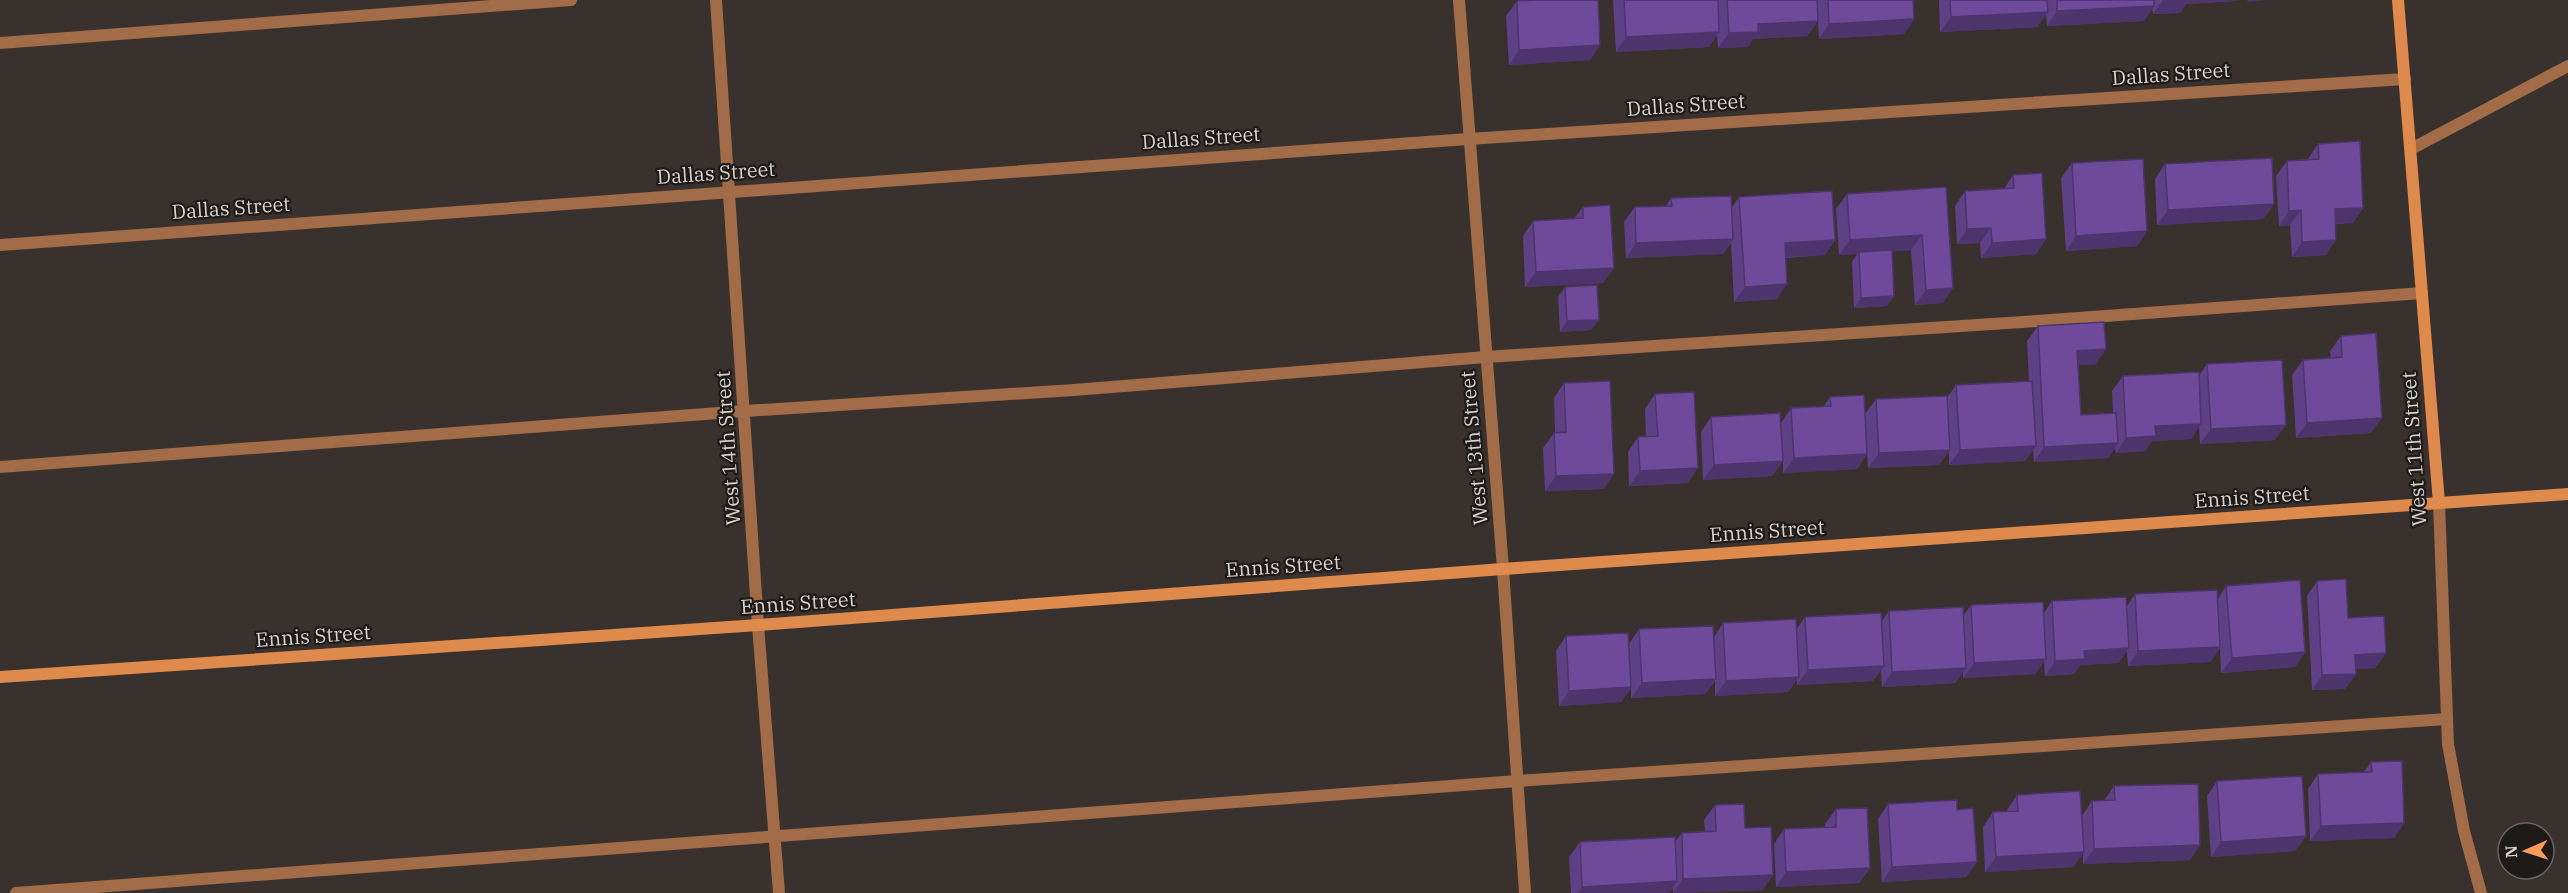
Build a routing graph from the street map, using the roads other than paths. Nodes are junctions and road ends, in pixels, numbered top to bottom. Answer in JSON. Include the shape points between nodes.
{"nodes":[{"id":1,"x":571,"y":0,"type":"edge"},
{"id":2,"x":716,"y":0,"type":"edge"},
{"id":3,"x":1459,"y":0,"type":"edge"},
{"id":4,"x":2398,"y":0,"type":"edge"},
{"id":5,"x":0,"y":43,"type":"edge"},
{"id":6,"x":2568,"y":66,"type":"edge"},
{"id":7,"x":2405,"y":79,"type":"junction"},
{"id":8,"x":1468,"y":139,"type":"junction"},
{"id":9,"x":2411,"y":149,"type":"junction"},
{"id":10,"x":731,"y":192,"type":"junction"},
{"id":11,"x":0,"y":245,"type":"edge"},
{"id":12,"x":2422,"y":293,"type":"junction"},
{"id":13,"x":1486,"y":357,"type":"junction"},
{"id":14,"x":745,"y":411,"type":"junction"},
{"id":15,"x":0,"y":467,"type":"edge"},
{"id":16,"x":2568,"y":494,"type":"edge"},
{"id":17,"x":2439,"y":503,"type":"junction"},
{"id":18,"x":1503,"y":569,"type":"junction"},
{"id":19,"x":759,"y":625,"type":"junction"},
{"id":20,"x":0,"y":677,"type":"edge"},
{"id":21,"x":2447,"y":719,"type":"junction"},
{"id":22,"x":1518,"y":781,"type":"junction"},
{"id":23,"x":775,"y":836,"type":"junction"},
{"id":24,"x":16,"y":893,"type":"edge"},
{"id":25,"x":779,"y":893,"type":"edge"},
{"id":26,"x":1525,"y":893,"type":"edge"},
{"id":27,"x":2481,"y":893,"type":"edge"}],
"edges":[{"from":1,"to":5,"type":"street"},
{"from":2,"to":10,"type":"street","name":"West 14th Street"},
{"from":3,"to":8,"type":"street","name":"West 13th Street"},
{"from":4,"to":7,"type":"main road","name":"West 11th Street"},
{"from":6,"to":9,"type":"street"},
{"from":7,"to":8,"type":"street","name":"Dallas Street"},
{"from":7,"to":9,"type":"main road","name":"West 11th Street"},
{"from":8,"to":10,"type":"street","name":"Dallas Street"},
{"from":8,"to":13,"type":"street","name":"West 13th Street"},
{"from":9,"to":12,"type":"main road","name":"West 11th Street"},
{"from":10,"to":11,"type":"street","name":"Dallas Street"},
{"from":10,"to":14,"type":"street","name":"West 14th Street"},
{"from":12,"to":13,"type":"street"},
{"from":12,"to":17,"type":"main road","name":"West 11th Street"},
{"from":13,"to":14,"type":"street"},
{"from":13,"to":18,"type":"street","name":"West 13th Street"},
{"from":14,"to":15,"type":"street"},
{"from":14,"to":19,"type":"street","name":"West 14th Street"},
{"from":16,"to":17,"type":"main road","name":"Ennis Street"},
{"from":17,"to":18,"type":"main road","name":"Ennis Street"},
{"from":17,"to":21,"type":"street","name":"West 11th Street"},
{"from":18,"to":19,"type":"main road","name":"Ennis Street"},
{"from":18,"to":22,"type":"street","name":"West 13th Street"},
{"from":19,"to":20,"type":"main road","name":"Ennis Street"},
{"from":19,"to":23,"type":"street","name":"West 14th Street"},
{"from":21,"to":22,"type":"street"},
{"from":21,"to":27,"type":"street","name":"West 11th Street","via":[[2464,831]]},
{"from":22,"to":23,"type":"street"},
{"from":22,"to":26,"type":"street","name":"West 13th Street"},
{"from":23,"to":24,"type":"street"},
{"from":23,"to":25,"type":"street","name":"West 14th Street"}]}
